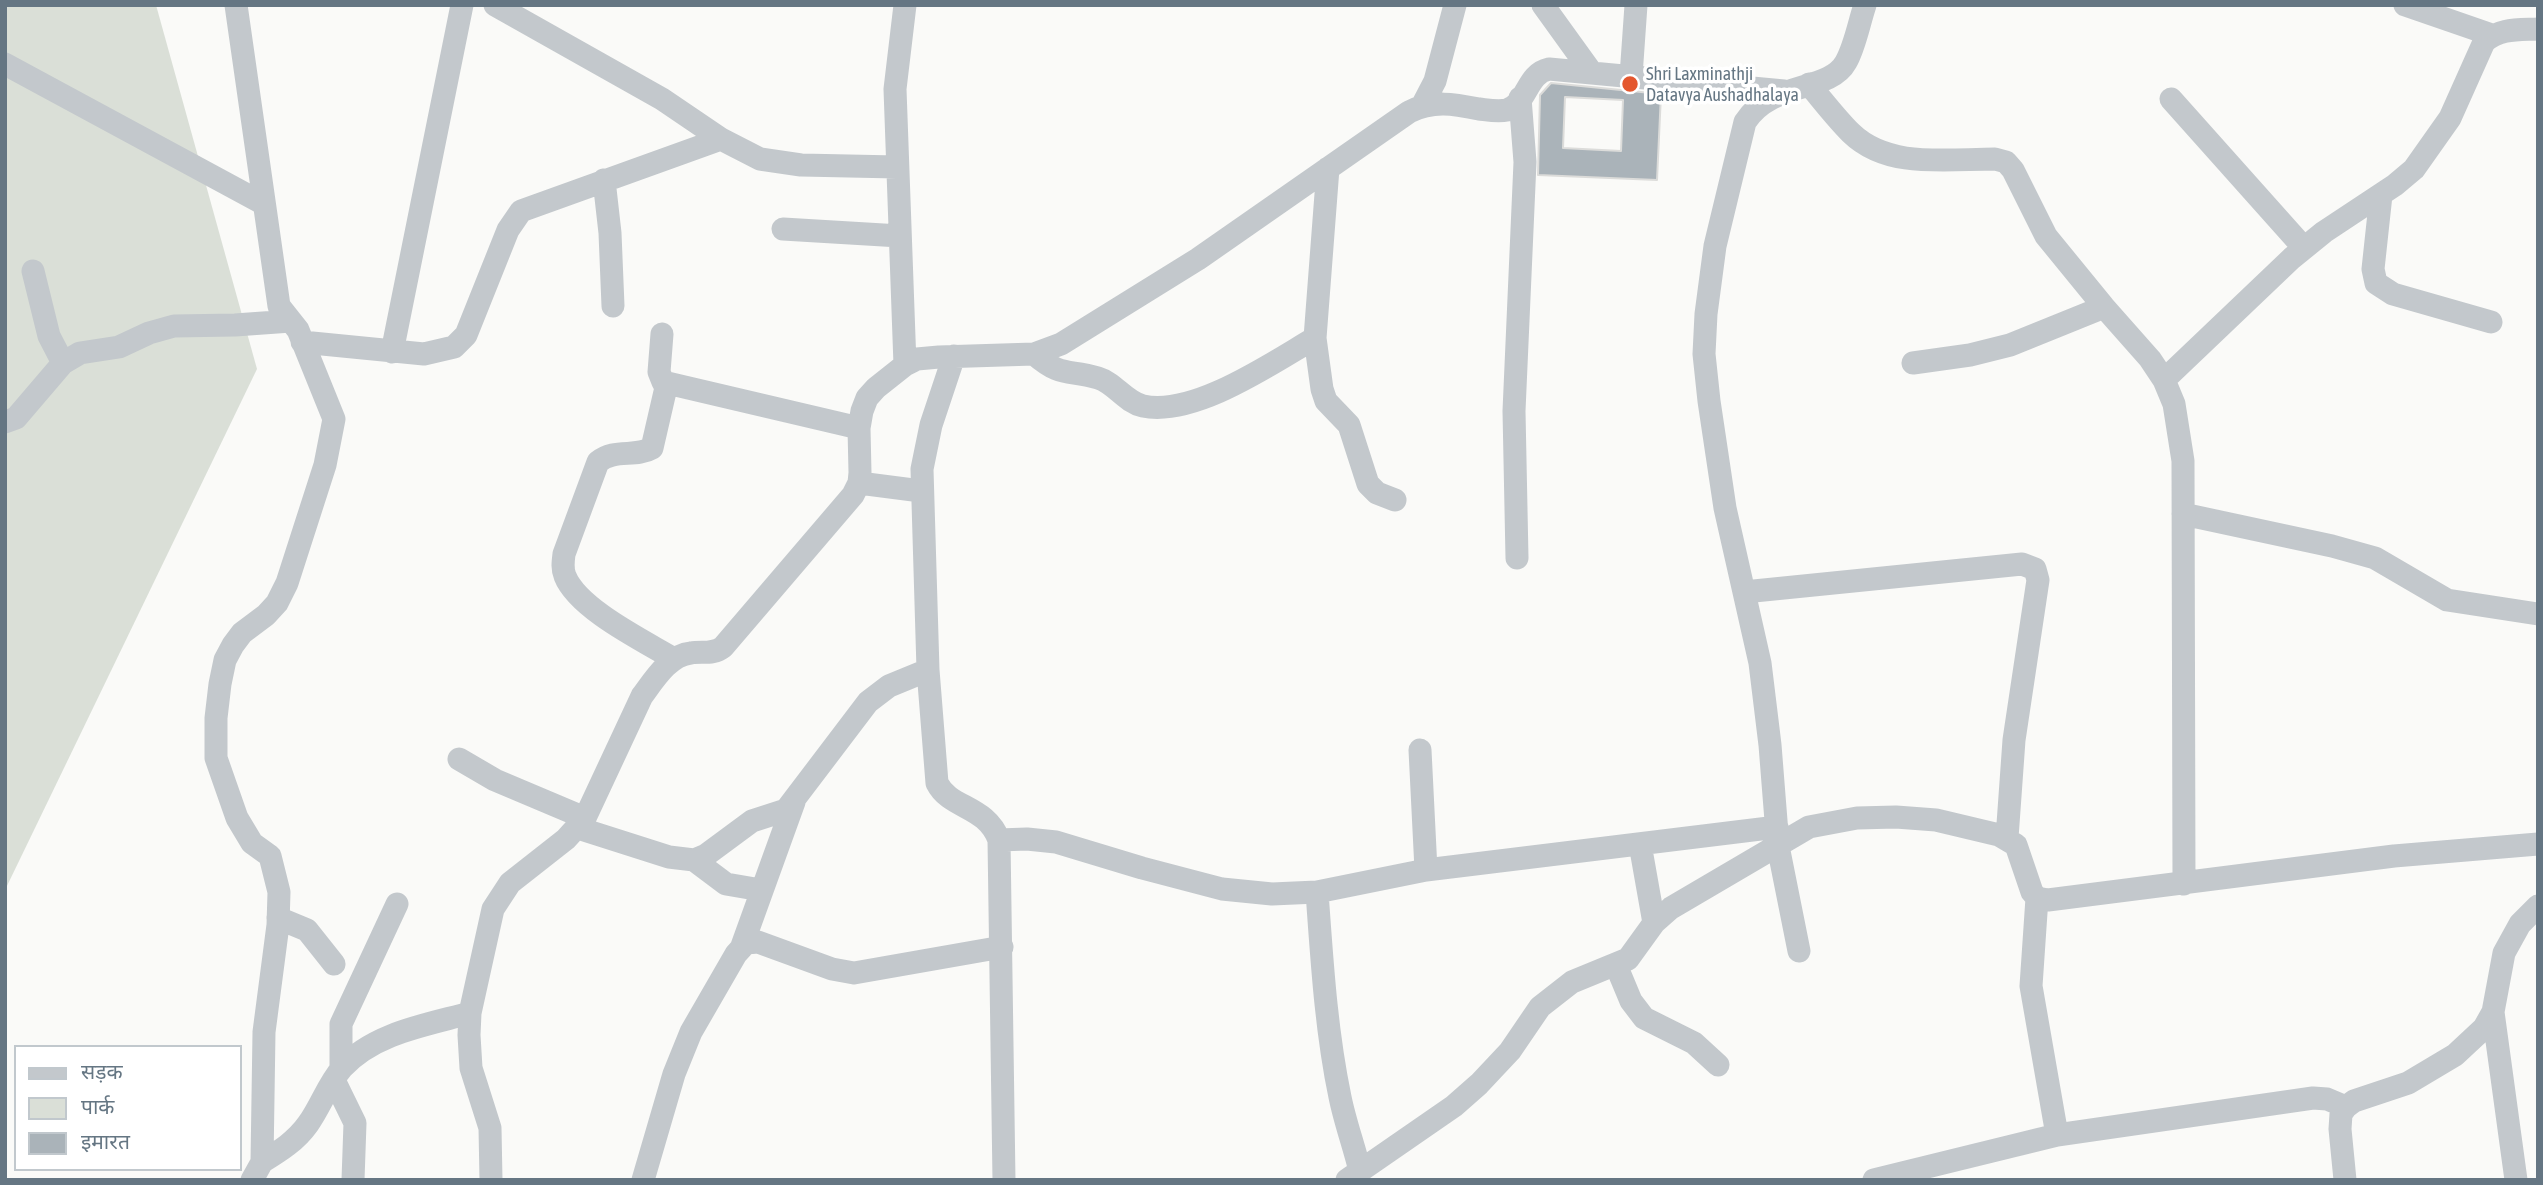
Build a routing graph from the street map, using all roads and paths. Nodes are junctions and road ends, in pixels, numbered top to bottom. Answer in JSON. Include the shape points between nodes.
{"nodes":[{"id":1,"x":236,"y":5,"type":"edge"},
{"id":2,"x":461,"y":5,"type":"edge"},
{"id":3,"x":495,"y":5,"type":"edge"},
{"id":4,"x":905,"y":5,"type":"edge"},
{"id":5,"x":1455,"y":5,"type":"edge"},
{"id":6,"x":1543,"y":5,"type":"edge"},
{"id":7,"x":1636,"y":5,"type":"edge"},
{"id":8,"x":1865,"y":5,"type":"edge"},
{"id":9,"x":2405,"y":5,"type":"edge"},
{"id":10,"x":2538,"y":29,"type":"edge"},
{"id":11,"x":2492,"y":35,"type":"junction"},
{"id":12,"x":5,"y":64,"type":"edge"},
{"id":13,"x":1592,"y":73,"type":"junction"},
{"id":14,"x":1631,"y":76,"type":"junction"},
{"id":15,"x":1809,"y":84,"type":"junction"},
{"id":16,"x":1784,"y":91,"type":"junction"},
{"id":17,"x":1520,"y":98,"type":"junction"},
{"id":18,"x":2171,"y":99,"type":"dead end"},
{"id":19,"x":1422,"y":106,"type":"junction"},
{"id":20,"x":721,"y":139,"type":"junction"},
{"id":21,"x":897,"y":167,"type":"junction"},
{"id":22,"x":1328,"y":168,"type":"junction"},
{"id":23,"x":604,"y":180,"type":"junction"},
{"id":24,"x":2381,"y":195,"type":"junction"},
{"id":25,"x":264,"y":204,"type":"junction"},
{"id":26,"x":783,"y":229,"type":"dead end"},
{"id":27,"x":900,"y":236,"type":"junction"},
{"id":28,"x":2304,"y":248,"type":"junction"},
{"id":29,"x":33,"y":271,"type":"dead end"},
{"id":30,"x":613,"y":306,"type":"dead end"},
{"id":31,"x":2104,"y":307,"type":"junction"},
{"id":32,"x":291,"y":321,"type":"junction"},
{"id":33,"x":2491,"y":322,"type":"dead end"},
{"id":34,"x":662,"y":334,"type":"dead end"},
{"id":35,"x":1315,"y":338,"type":"junction"},
{"id":36,"x":302,"y":342,"type":"junction"},
{"id":37,"x":392,"y":352,"type":"junction"},
{"id":38,"x":1034,"y":355,"type":"junction"},
{"id":39,"x":954,"y":356,"type":"junction"},
{"id":40,"x":63,"y":363,"type":"junction"},
{"id":41,"x":1913,"y":363,"type":"dead end"},
{"id":42,"x":905,"y":365,"type":"junction"},
{"id":43,"x":2164,"y":380,"type":"junction"},
{"id":44,"x":667,"y":383,"type":"junction"},
{"id":45,"x":5,"y":422,"type":"edge"},
{"id":46,"x":859,"y":428,"type":"junction"},
{"id":47,"x":859,"y":483,"type":"junction"},
{"id":48,"x":921,"y":491,"type":"junction"},
{"id":49,"x":1395,"y":500,"type":"dead end"},
{"id":50,"x":2183,"y":514,"type":"junction"},
{"id":51,"x":1517,"y":558,"type":"dead end"},
{"id":52,"x":1744,"y":592,"type":"junction"},
{"id":53,"x":2538,"y":614,"type":"edge"},
{"id":54,"x":674,"y":659,"type":"junction"},
{"id":55,"x":928,"y":670,"type":"junction"},
{"id":56,"x":1420,"y":750,"type":"dead end"},
{"id":57,"x":459,"y":759,"type":"dead end"},
{"id":58,"x":795,"y":799,"type":"junction"},
{"id":59,"x":581,"y":823,"type":"junction"},
{"id":60,"x":1777,"y":836,"type":"junction"},
{"id":61,"x":2007,"y":838,"type":"junction"},
{"id":62,"x":999,"y":840,"type":"junction"},
{"id":63,"x":1640,"y":844,"type":"junction"},
{"id":64,"x":2538,"y":844,"type":"edge"},
{"id":65,"x":694,"y":860,"type":"junction"},
{"id":66,"x":1426,"y":870,"type":"junction"},
{"id":67,"x":2184,"y":884,"type":"junction"},
{"id":68,"x":761,"y":890,"type":"junction"},
{"id":69,"x":1317,"y":892,"type":"junction"},
{"id":70,"x":2037,"y":898,"type":"junction"},
{"id":71,"x":397,"y":904,"type":"dead end"},
{"id":72,"x":2538,"y":906,"type":"edge"},
{"id":73,"x":278,"y":918,"type":"junction"},
{"id":74,"x":1654,"y":923,"type":"junction"},
{"id":75,"x":2529,"y":923,"type":"edge"},
{"id":76,"x":742,"y":946,"type":"junction"},
{"id":77,"x":1002,"y":947,"type":"junction"},
{"id":78,"x":1799,"y":951,"type":"dead end"},
{"id":79,"x":334,"y":964,"type":"dead end"},
{"id":80,"x":1616,"y":965,"type":"junction"},
{"id":81,"x":2493,"y":1012,"type":"junction"},
{"id":82,"x":470,"y":1013,"type":"junction"},
{"id":83,"x":1718,"y":1065,"type":"dead end"},
{"id":84,"x":337,"y":1074,"type":"junction"},
{"id":85,"x":2346,"y":1107,"type":"junction"},
{"id":86,"x":2057,"y":1135,"type":"junction"},
{"id":87,"x":257,"y":1171,"type":"edge"},
{"id":88,"x":1354,"y":1175,"type":"edge"},
{"id":89,"x":352,"y":1180,"type":"edge"},
{"id":90,"x":491,"y":1180,"type":"edge"},
{"id":91,"x":643,"y":1180,"type":"edge"},
{"id":92,"x":1004,"y":1180,"type":"edge"},
{"id":93,"x":1874,"y":1180,"type":"edge"},
{"id":94,"x":2345,"y":1180,"type":"edge"},
{"id":95,"x":2516,"y":1180,"type":"edge"}],
"edges":[{"from":1,"to":25,"type":"street"},
{"from":2,"to":37,"type":"street"},
{"from":3,"to":20,"type":"street","via":[[662,99]]},
{"from":4,"to":21,"type":"street","via":[[895,89]]},
{"from":5,"to":19,"type":"street"},
{"from":6,"to":13,"type":"street"},
{"from":7,"to":14,"type":"street"},
{"from":8,"to":15,"type":"street","via":[[1846,63]]},
{"from":9,"to":11,"type":"street"},
{"from":10,"to":11,"type":"street"},
{"from":11,"to":24,"type":"street","via":[[2478,53],[2450,118],[2431,147],[2414,169]]},
{"from":12,"to":25,"type":"street"},
{"from":13,"to":14,"type":"street"},
{"from":13,"to":17,"type":"street","via":[[1542,71]]},
{"from":14,"to":16,"type":"street"},
{"from":15,"to":16,"type":"street"},
{"from":15,"to":31,"type":"street","via":[[1852,134],[1879,152],[1916,159],[2006,162],[2046,236]]},
{"from":16,"to":52,"type":"street","via":[[1753,110],[1740,137],[1715,246],[1706,314],[1709,401]]},
{"from":17,"to":19,"type":"street","via":[[1515,106],[1499,111],[1450,104]]},
{"from":17,"to":51,"type":"street","via":[[1525,162],[1514,411]]},
{"from":18,"to":28,"type":"street"},
{"from":19,"to":22,"type":"street"},
{"from":20,"to":21,"type":"street","via":[[772,162]]},
{"from":20,"to":23,"type":"street"},
{"from":21,"to":27,"type":"street"},
{"from":22,"to":35,"type":"street"},
{"from":22,"to":38,"type":"street","via":[[1198,259],[1077,335]]},
{"from":23,"to":30,"type":"street"},
{"from":23,"to":37,"type":"street","via":[[534,205],[514,218],[466,335],[454,347],[424,354]]},
{"from":24,"to":28,"type":"street"},
{"from":24,"to":33,"type":"street","via":[[2373,270],[2376,284],[2393,294]]},
{"from":25,"to":32,"type":"street","via":[[279,306]]},
{"from":26,"to":27,"type":"street"},
{"from":27,"to":42,"type":"street"},
{"from":28,"to":43,"type":"street"},
{"from":29,"to":40,"type":"street","via":[[49,336]]},
{"from":31,"to":41,"type":"street","via":[[2010,345]]},
{"from":31,"to":43,"type":"street"},
{"from":32,"to":36,"type":"street"},
{"from":32,"to":40,"type":"street","via":[[174,326],[119,347],[80,353]]},
{"from":34,"to":44,"type":"street","via":[[659,376]]},
{"from":35,"to":38,"type":"street","via":[[1242,381],[1192,402],[1166,407],[1135,403],[1103,380],[1058,371]]},
{"from":35,"to":49,"type":"street","via":[[1326,401],[1349,425],[1368,484]]},
{"from":36,"to":37,"type":"street"},
{"from":36,"to":73,"type":"street","via":[[334,419],[325,465],[278,603],[242,633],[225,660],[216,718],[216,758],[236,818],[252,843],[270,856],[279,892]]},
{"from":38,"to":39,"type":"street"},
{"from":39,"to":42,"type":"street","via":[[917,359]]},
{"from":39,"to":48,"type":"street","via":[[924,449]]},
{"from":40,"to":45,"type":"street","via":[[16,418]]},
{"from":42,"to":46,"type":"street","via":[[867,398]]},
{"from":43,"to":50,"type":"street","via":[[2179,429]]},
{"from":44,"to":46,"type":"street"},
{"from":44,"to":54,"type":"street","via":[[652,448],[614,453],[598,462],[563,566],[566,578],[586,604]]},
{"from":46,"to":47,"type":"street"},
{"from":47,"to":48,"type":"street"},
{"from":47,"to":54,"type":"street","via":[[842,509],[723,647]]},
{"from":48,"to":55,"type":"street"},
{"from":50,"to":53,"type":"street","via":[[2375,558],[2447,600]]},
{"from":50,"to":67,"type":"street"},
{"from":52,"to":60,"type":"street","via":[[1760,663]]},
{"from":52,"to":61,"type":"street","via":[[2022,564],[2035,569],[2038,580],[2014,740]]},
{"from":54,"to":59,"type":"street","via":[[642,696]]},
{"from":55,"to":58,"type":"street","via":[[889,686],[869,702]]},
{"from":55,"to":62,"type":"street","via":[[937,783],[947,795],[984,817]]},
{"from":56,"to":66,"type":"street"},
{"from":57,"to":59,"type":"street"},
{"from":58,"to":65,"type":"street","via":[[783,812],[758,818]]},
{"from":58,"to":68,"type":"street"},
{"from":59,"to":65,"type":"street","via":[[669,858]]},
{"from":59,"to":82,"type":"street","via":[[499,897],[486,932]]},
{"from":60,"to":61,"type":"street","via":[[1857,818],[1896,817],[1936,820]]},
{"from":60,"to":63,"type":"street"},
{"from":60,"to":74,"type":"street"},
{"from":60,"to":78,"type":"street"},
{"from":61,"to":70,"type":"street","via":[[2016,845]]},
{"from":62,"to":69,"type":"street","via":[[1056,842],[1222,889]]},
{"from":62,"to":77,"type":"street"},
{"from":63,"to":66,"type":"street"},
{"from":63,"to":74,"type":"street"},
{"from":64,"to":67,"type":"street","via":[[2394,856]]},
{"from":65,"to":68,"type":"street","via":[[726,884]]},
{"from":66,"to":69,"type":"street"},
{"from":67,"to":70,"type":"street","via":[[2062,900]]},
{"from":68,"to":76,"type":"street"},
{"from":69,"to":88,"type":"street","via":[[1325,1006]]},
{"from":70,"to":86,"type":"street","via":[[2032,986]]},
{"from":71,"to":84,"type":"street","via":[[341,1024]]},
{"from":72,"to":75,"type":"street"},
{"from":73,"to":79,"type":"street","via":[[307,930]]},
{"from":73,"to":87,"type":"street","via":[[264,1032]]},
{"from":74,"to":80,"type":"street","via":[[1628,960]]},
{"from":75,"to":81,"type":"street","via":[[2504,953]]},
{"from":76,"to":77,"type":"street","via":[[758,942],[854,973]]},
{"from":76,"to":91,"type":"street","via":[[691,1032]]},
{"from":77,"to":92,"type":"street"},
{"from":80,"to":83,"type":"street","via":[[1631,1002],[1644,1018],[1694,1043]]},
{"from":80,"to":88,"type":"street","via":[[1556,992],[1510,1051],[1454,1107]]},
{"from":81,"to":85,"type":"street","via":[[2484,1028],[2455,1055],[2408,1083]]},
{"from":81,"to":95,"type":"street"},
{"from":82,"to":84,"type":"street","via":[[396,1034],[356,1055]]},
{"from":82,"to":90,"type":"street","via":[[471,1068],[489,1128]]},
{"from":84,"to":87,"type":"street","via":[[309,1123]]},
{"from":84,"to":89,"type":"street","via":[[355,1123]]},
{"from":85,"to":86,"type":"street","via":[[2313,1098]]},
{"from":85,"to":94,"type":"street","via":[[2340,1129]]},
{"from":86,"to":93,"type":"street"}]}
